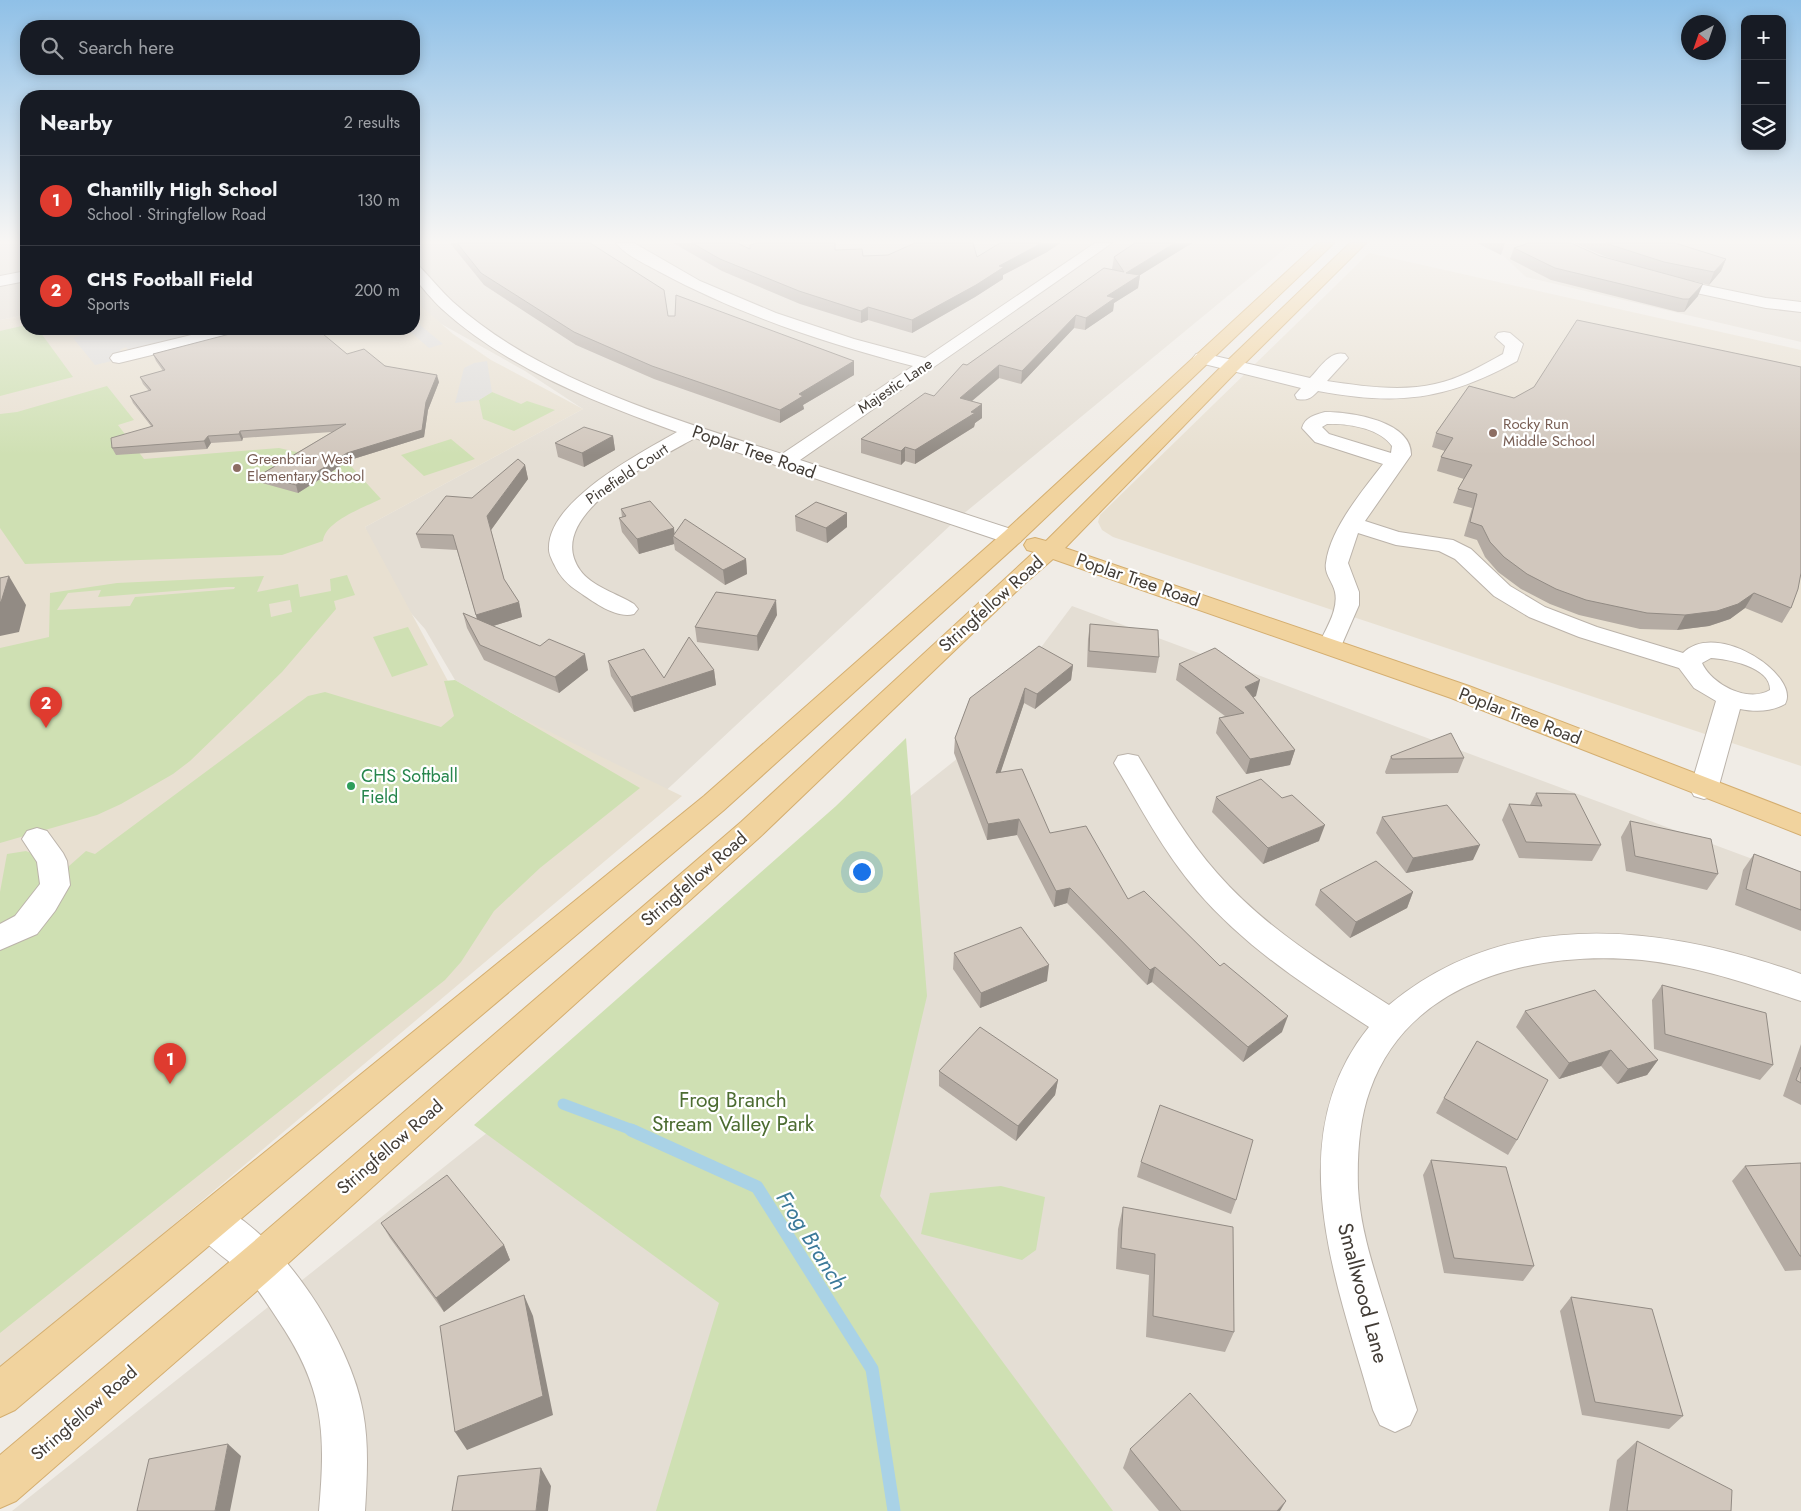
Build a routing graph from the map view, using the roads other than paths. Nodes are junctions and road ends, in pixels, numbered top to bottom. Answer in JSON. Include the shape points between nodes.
{"nodes":[{"id":1,"x":459,"y":314,"type":"edge"},
{"id":2,"x":761,"y":314,"type":"edge"},
{"id":3,"x":1001,"y":314,"type":"edge"},
{"id":4,"x":1250,"y":314,"type":"edge"},
{"id":5,"x":1286,"y":314,"type":"edge"},
{"id":6,"x":212,"y":335,"type":"edge"},
{"id":7,"x":1504,"y":337,"type":"dead end"},
{"id":8,"x":119,"y":358,"type":"dead end"},
{"id":9,"x":1202,"y":358,"type":"junction"},
{"id":10,"x":1339,"y":358,"type":"dead end"},
{"id":11,"x":927,"y":364,"type":"junction"},
{"id":12,"x":1232,"y":366,"type":"junction"},
{"id":13,"x":1312,"y":386,"type":"junction"},
{"id":14,"x":1298,"y":402,"type":"dead end"},
{"id":15,"x":693,"y":431,"type":"junction"},
{"id":16,"x":1396,"y":461,"type":"dead end"},
{"id":17,"x":784,"y":462,"type":"junction"},
{"id":18,"x":1353,"y":524,"type":"junction"},
{"id":19,"x":1012,"y":537,"type":"junction"},
{"id":20,"x":1050,"y":550,"type":"junction"},
{"id":21,"x":626,"y":609,"type":"dead end"},
{"id":22,"x":1330,"y":646,"type":"junction"},
{"id":23,"x":1689,"y":663,"type":"junction"},
{"id":24,"x":1730,"y":698,"type":"junction"},
{"id":25,"x":1128,"y":763,"type":"dead end"},
{"id":26,"x":1704,"y":788,"type":"junction"},
{"id":27,"x":1801,"y":825,"type":"edge"},
{"id":28,"x":37,"y":839,"type":"dead end"},
{"id":29,"x":0,"y":938,"type":"edge"},
{"id":30,"x":1801,"y":988,"type":"edge"},
{"id":31,"x":1390,"y":1023,"type":"junction"},
{"id":32,"x":211,"y":1220,"type":"junction"},
{"id":33,"x":260,"y":1262,"type":"junction"},
{"id":34,"x":0,"y":1395,"type":"edge"},
{"id":35,"x":1395,"y":1410,"type":"dead end"},
{"id":36,"x":0,"y":1485,"type":"edge"},
{"id":37,"x":342,"y":1511,"type":"edge"}],
"edges":[{"from":1,"to":15,"type":"street","name":"Poplar Tree Road","via":[[523,357],[618,404]]},
{"from":2,"to":11,"type":"street"},
{"from":3,"to":11,"type":"street","name":"Majestic Lane"},
{"from":4,"to":9,"type":"main road","name":"Stringfellow Road"},
{"from":5,"to":12,"type":"main road","name":"Stringfellow Road"},
{"from":6,"to":8,"type":"street"},
{"from":7,"to":13,"type":"street","via":[[1514,344],[1511,357],[1489,370],[1441,389],[1373,393]]},
{"from":9,"to":12,"type":"street"},
{"from":9,"to":19,"type":"main road","name":"Stringfellow Road"},
{"from":10,"to":13,"type":"street"},
{"from":11,"to":17,"type":"street","name":"Majestic Lane"},
{"from":12,"to":13,"type":"street"},
{"from":12,"to":20,"type":"main road","name":"Stringfellow Road"},
{"from":13,"to":14,"type":"street"},
{"from":15,"to":17,"type":"street","name":"Poplar Tree Road"},
{"from":15,"to":21,"type":"street","name":"Pinefield Court","via":[[596,491],[577,509],[561,534],[562,560],[568,571],[580,582]]},
{"from":16,"to":18,"type":"street"},
{"from":17,"to":19,"type":"street","name":"Poplar Tree Road"},
{"from":18,"to":22,"type":"street","via":[[1340,548],[1337,566],[1348,603]]},
{"from":18,"to":23,"type":"street","via":[[1396,538],[1445,545],[1463,554],[1502,591],[1537,612],[1588,632]]},
{"from":19,"to":20,"type":"main road","name":"Poplar Tree Road"},
{"from":19,"to":32,"type":"main road","name":"Stringfellow Road","via":[[714,803]]},
{"from":20,"to":22,"type":"main road","name":"Poplar Tree Road"},
{"from":20,"to":33,"type":"main road","name":"Stringfellow Road","via":[[751,829]]},
{"from":22,"to":26,"type":"main road","name":"Poplar Tree Road","via":[[1460,692]]},
{"from":23,"to":24,"type":"street","via":[[1695,678]]},
{"from":23,"to":24,"type":"street","via":[[1700,652],[1732,652],[1766,666],[1782,682],[1780,696],[1772,700],[1760,702]]},
{"from":24,"to":26,"type":"street"},
{"from":25,"to":31,"type":"street","via":[[1174,840],[1207,882],[1291,957]]},
{"from":26,"to":27,"type":"main road","name":"Poplar Tree Road"},
{"from":28,"to":29,"type":"street","via":[[52,861],[55,885],[26,925]]},
{"from":30,"to":31,"type":"street","name":"Smallwood Lane","via":[[1731,964],[1674,952],[1619,946],[1568,946],[1521,952],[1478,965],[1432,988]]},
{"from":31,"to":35,"type":"street","name":"Smallwood Lane","via":[[1352,1089],[1342,1136],[1339,1187],[1346,1240]]},
{"from":32,"to":33,"type":"street"},
{"from":32,"to":34,"type":"main road","name":"Stringfellow Road"},
{"from":33,"to":36,"type":"main road","name":"Stringfellow Road"},
{"from":33,"to":37,"type":"street","via":[[314,1335],[330,1371],[341,1411],[346,1460]]}]}
